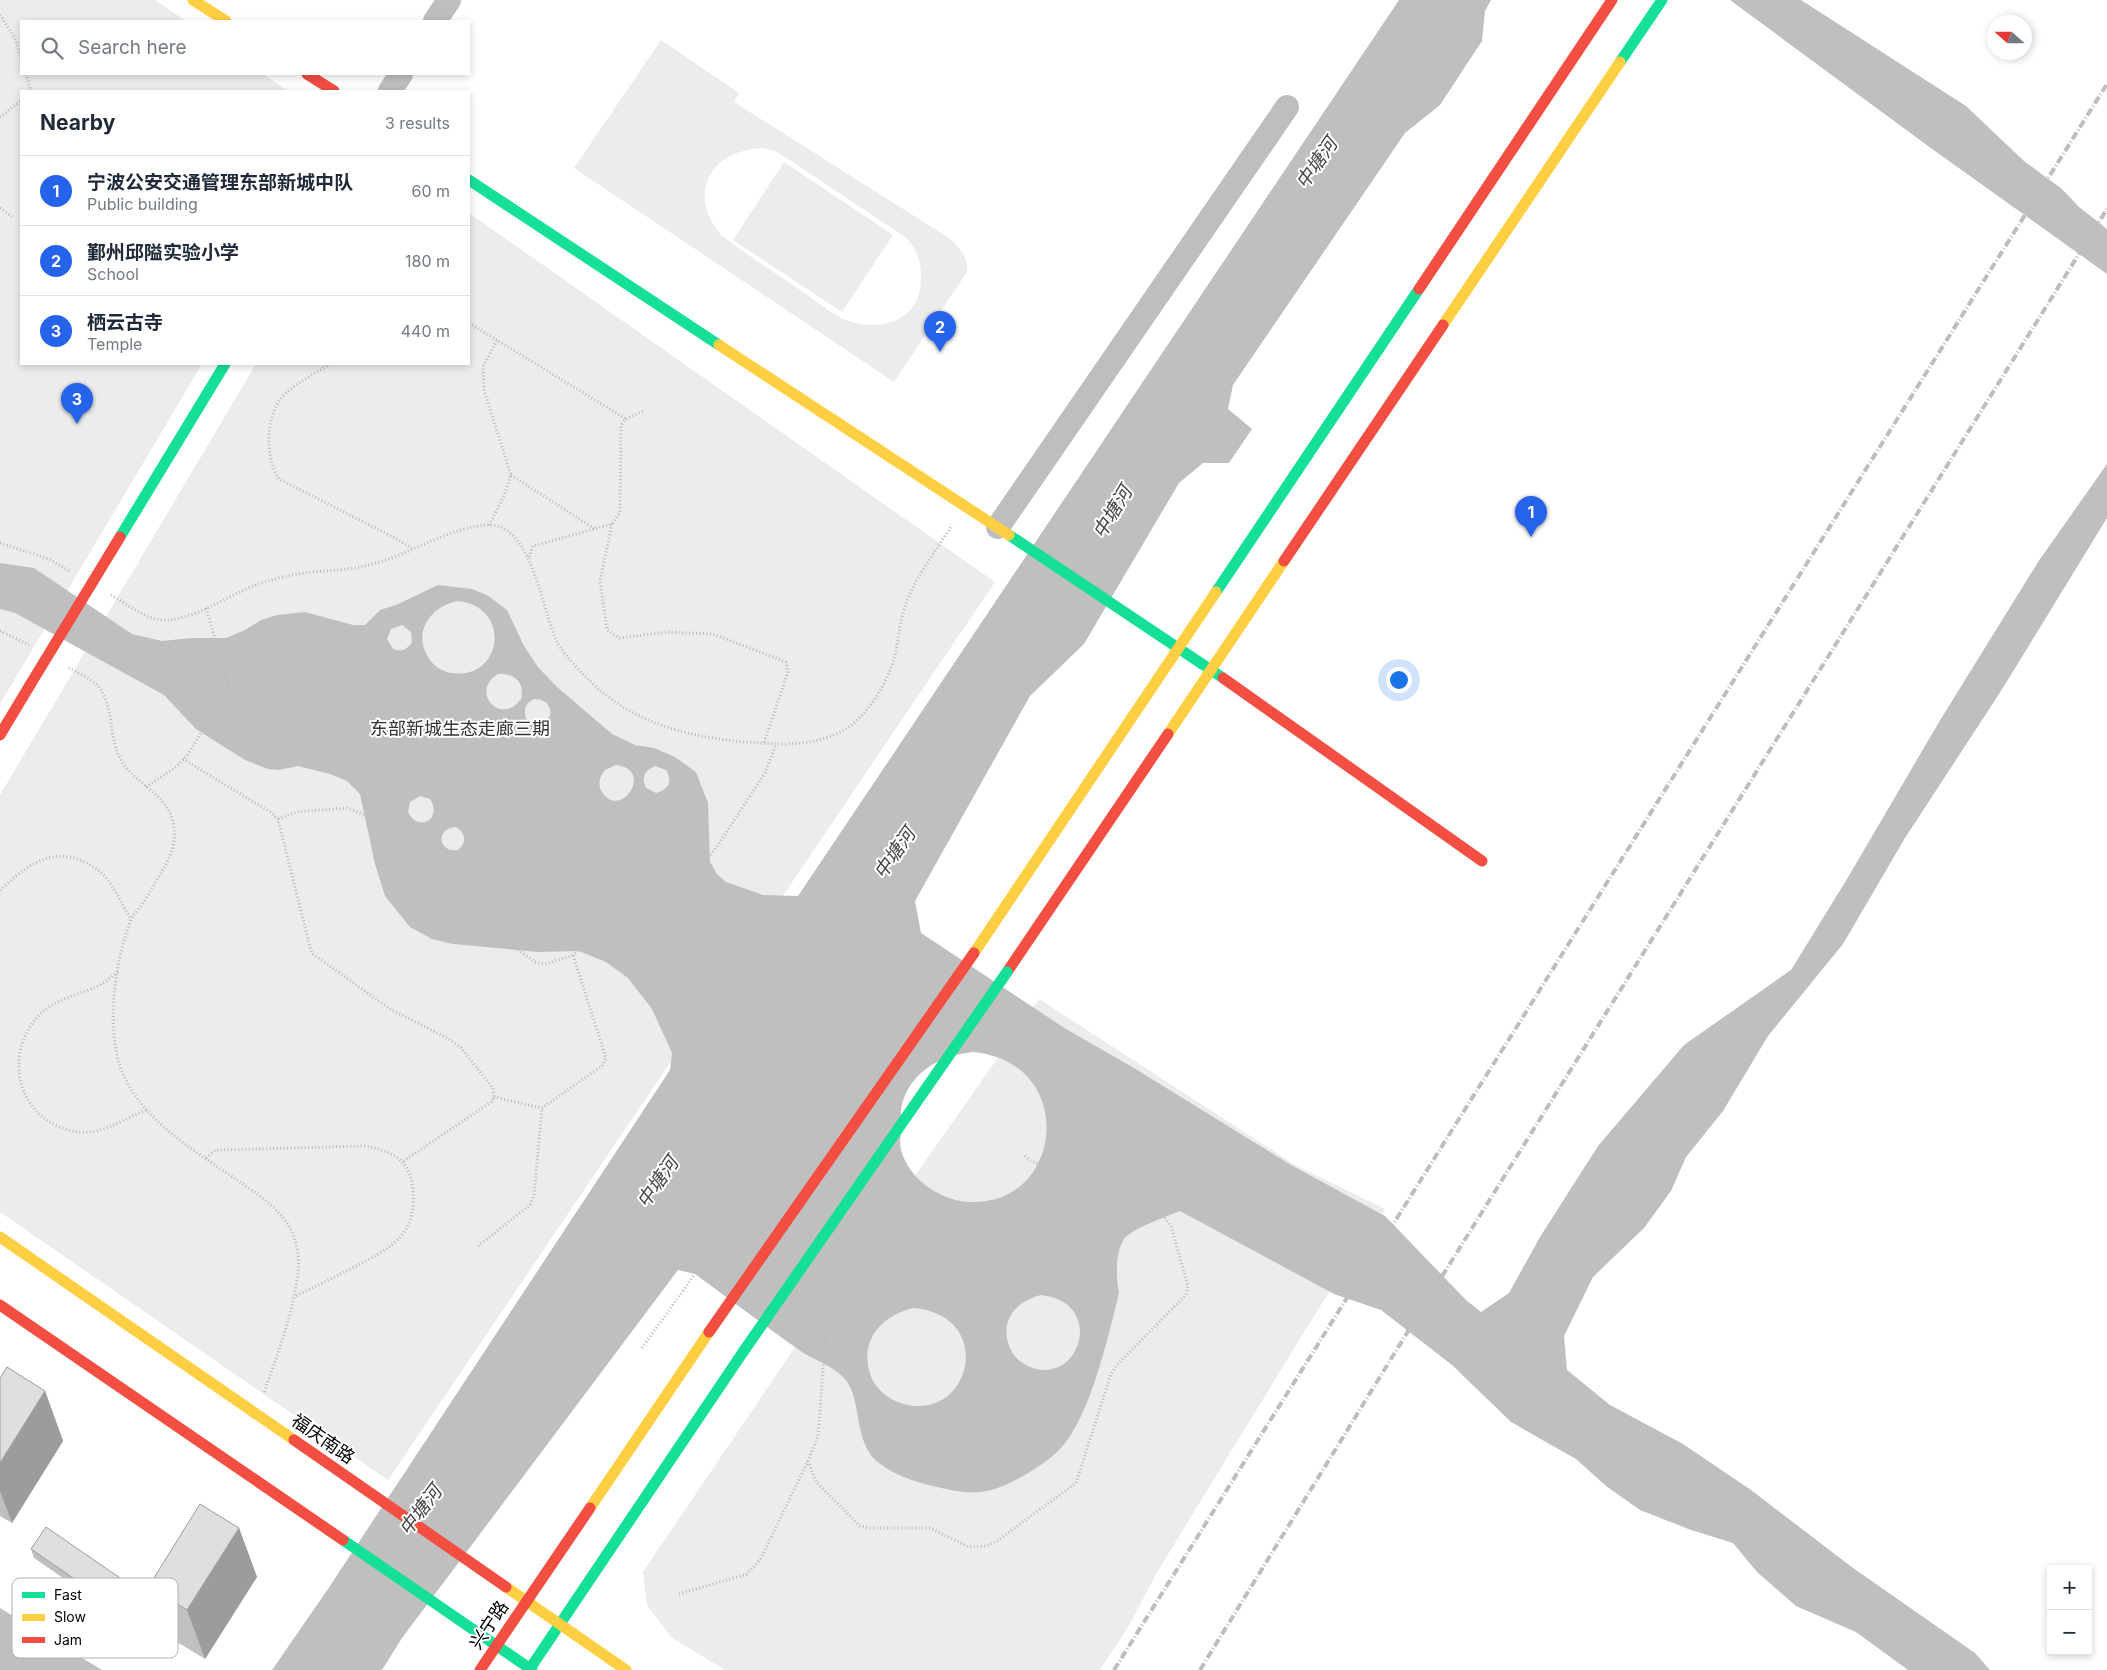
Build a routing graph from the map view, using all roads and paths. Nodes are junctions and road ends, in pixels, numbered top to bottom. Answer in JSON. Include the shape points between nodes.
{"nodes":[{"id":1,"x":193,"y":0,"type":"edge"},
{"id":2,"x":449,"y":0,"type":"edge"},
{"id":3,"x":1612,"y":0,"type":"edge"},
{"id":4,"x":1662,"y":0,"type":"edge"},
{"id":5,"x":0,"y":15,"type":"edge"},
{"id":6,"x":224,"y":20,"type":"edge"},
{"id":7,"x":437,"y":20,"type":"edge"},
{"id":8,"x":20,"y":55,"type":"edge"},
{"id":9,"x":26,"y":75,"type":"edge"},
{"id":10,"x":309,"y":75,"type":"edge"},
{"id":11,"x":400,"y":75,"type":"edge"},
{"id":12,"x":31,"y":90,"type":"edge"},
{"id":13,"x":332,"y":90,"type":"edge"},
{"id":14,"x":391,"y":90,"type":"edge"},
{"id":15,"x":20,"y":102,"type":"edge"},
{"id":16,"x":1287,"y":107,"type":"dead end"},
{"id":17,"x":0,"y":118,"type":"edge"},
{"id":18,"x":470,"y":181,"type":"edge"},
{"id":19,"x":0,"y":208,"type":"edge"},
{"id":20,"x":14,"y":218,"type":"dead end"},
{"id":21,"x":470,"y":324,"type":"edge"},
{"id":22,"x":497,"y":340,"type":"junction"},
{"id":23,"x":224,"y":365,"type":"edge"},
{"id":24,"x":328,"y":365,"type":"edge"},
{"id":25,"x":643,"y":411,"type":"dead end"},
{"id":26,"x":626,"y":419,"type":"junction"},
{"id":27,"x":511,"y":475,"type":"junction"},
{"id":28,"x":964,"y":505,"type":"junction"},
{"id":29,"x":612,"y":524,"type":"junction"},
{"id":30,"x":489,"y":525,"type":"junction"},
{"id":31,"x":595,"y":529,"type":"junction"},
{"id":32,"x":1001,"y":529,"type":"junction"},
{"id":33,"x":0,"y":543,"type":"edge"},
{"id":34,"x":414,"y":550,"type":"junction"},
{"id":35,"x":528,"y":558,"type":"junction"},
{"id":36,"x":74,"y":573,"type":"dead end"},
{"id":37,"x":107,"y":592,"type":"dead end"},
{"id":38,"x":206,"y":608,"type":"junction"},
{"id":39,"x":0,"y":630,"type":"edge"},
{"id":40,"x":35,"y":648,"type":"dead end"},
{"id":41,"x":1179,"y":648,"type":"junction"},
{"id":42,"x":66,"y":666,"type":"dead end"},
{"id":43,"x":1211,"y":669,"type":"junction"},
{"id":44,"x":0,"y":735,"type":"edge"},
{"id":45,"x":764,"y":743,"type":"junction"},
{"id":46,"x":776,"y":744,"type":"junction"},
{"id":47,"x":183,"y":759,"type":"junction"},
{"id":48,"x":146,"y":787,"type":"junction"},
{"id":49,"x":278,"y":819,"type":"junction"},
{"id":50,"x":1482,"y":861,"type":"dead end"},
{"id":51,"x":0,"y":890,"type":"edge"},
{"id":52,"x":130,"y":919,"type":"junction"},
{"id":53,"x":573,"y":955,"type":"junction"},
{"id":54,"x":118,"y":971,"type":"junction"},
{"id":55,"x":494,"y":1097,"type":"junction"},
{"id":56,"x":542,"y":1108,"type":"junction"},
{"id":57,"x":147,"y":1110,"type":"junction"},
{"id":58,"x":1023,"y":1154,"type":"dead end"},
{"id":59,"x":206,"y":1158,"type":"junction"},
{"id":60,"x":402,"y":1162,"type":"junction"},
{"id":61,"x":0,"y":1237,"type":"edge"},
{"id":62,"x":478,"y":1246,"type":"dead end"},
{"id":63,"x":685,"y":1288,"type":"dead end"},
{"id":64,"x":294,"y":1298,"type":"junction"},
{"id":65,"x":0,"y":1305,"type":"edge"},
{"id":66,"x":642,"y":1348,"type":"dead end"},
{"id":67,"x":822,"y":1371,"type":"dead end"},
{"id":68,"x":256,"y":1414,"type":"junction"},
{"id":69,"x":808,"y":1461,"type":"junction"},
{"id":70,"x":679,"y":1594,"type":"dead end"},
{"id":71,"x":527,"y":1600,"type":"junction"},
{"id":72,"x":561,"y":1623,"type":"junction"},
{"id":73,"x":496,"y":1646,"type":"junction"},
{"id":74,"x":480,"y":1670,"type":"edge"},
{"id":75,"x":531,"y":1670,"type":"edge"},
{"id":76,"x":626,"y":1670,"type":"edge"}],
"edges":[{"from":1,"to":6,"type":"main road"},
{"from":2,"to":7,"type":"street"},
{"from":3,"to":41,"type":"main road","name":"兴宁路"},
{"from":4,"to":43,"type":"main road"},
{"from":5,"to":8,"type":"path","via":[[15,38]]},
{"from":9,"to":12,"type":"path"},
{"from":10,"to":13,"type":"main road"},
{"from":11,"to":14,"type":"street"},
{"from":15,"to":17,"type":"path"},
{"from":16,"to":32,"type":"street"},
{"from":18,"to":28,"type":"main road"},
{"from":19,"to":20,"type":"path"},
{"from":21,"to":22,"type":"path"},
{"from":22,"to":26,"type":"path"},
{"from":22,"to":27,"type":"path","via":[[483,367],[484,390]]},
{"from":23,"to":44,"type":"main road","bridge":true},
{"from":24,"to":34,"type":"path","via":[[286,392],[278,402],[268,434],[272,469],[279,479]]},
{"from":25,"to":26,"type":"path"},
{"from":26,"to":29,"type":"path","via":[[621,425],[620,512]]},
{"from":27,"to":30,"type":"path"},
{"from":27,"to":31,"type":"path"},
{"from":28,"to":32,"type":"main road"},
{"from":28,"to":46,"type":"path","via":[[907,600],[894,657],[875,698],[863,715],[833,736],[809,742]]},
{"from":29,"to":31,"type":"path"},
{"from":29,"to":45,"type":"path","via":[[600,581],[607,630],[620,638],[667,632],[713,634],[786,662],[788,672]]},
{"from":30,"to":34,"type":"path","via":[[463,530]]},
{"from":30,"to":35,"type":"path","via":[[502,527],[515,538]]},
{"from":31,"to":35,"type":"path","via":[[533,546]]},
{"from":32,"to":41,"type":"main road"},
{"from":33,"to":36,"type":"path","via":[[49,559]]},
{"from":34,"to":38,"type":"path","via":[[344,571],[278,578]]},
{"from":35,"to":45,"type":"path","via":[[558,644],[602,692],[639,716],[698,737]]},
{"from":37,"to":38,"type":"path","via":[[148,616],[163,620],[177,619]]},
{"from":38,"to":47,"type":"path","via":[[229,688]]},
{"from":39,"to":40,"type":"path"},
{"from":41,"to":43,"type":"main road"},
{"from":41,"to":71,"type":"main road","name":"兴宁路","bridge":true,"via":[[974,953],[709,1332]]},
{"from":42,"to":48,"type":"path","via":[[99,687],[120,759]]},
{"from":43,"to":50,"type":"main road"},
{"from":43,"to":72,"type":"main road","bridge":true},
{"from":45,"to":46,"type":"path"},
{"from":46,"to":53,"type":"path","via":[[765,773],[705,861]]},
{"from":47,"to":48,"type":"path"},
{"from":47,"to":49,"type":"path"},
{"from":48,"to":52,"type":"path","via":[[164,803],[171,815],[175,828],[174,847],[167,865]]},
{"from":49,"to":53,"type":"path","via":[[296,812],[347,808],[419,836],[452,893],[478,921],[535,962],[545,964]]},
{"from":49,"to":55,"type":"path","via":[[313,954],[390,1010],[461,1048],[493,1088]]},
{"from":51,"to":52,"type":"path","via":[[41,859],[63,855],[92,866],[106,878]]},
{"from":52,"to":54,"type":"path"},
{"from":53,"to":56,"type":"path","via":[[606,1058],[602,1066]]},
{"from":54,"to":57,"type":"path","via":[[114,1005],[117,1055],[127,1082]]},
{"from":54,"to":57,"type":"path","via":[[97,986],[57,1000],[38,1016],[25,1036],[18,1057],[19,1079],[24,1096],[33,1109],[48,1122],[64,1129],[81,1133],[99,1130]]},
{"from":55,"to":56,"type":"path"},
{"from":55,"to":60,"type":"path"},
{"from":56,"to":62,"type":"path","via":[[534,1195],[530,1204]]},
{"from":57,"to":59,"type":"path"},
{"from":58,"to":69,"type":"path","via":[[1031,1161],[1162,1214],[1168,1220],[1188,1286],[1186,1295],[1111,1374],[1076,1483],[997,1541],[986,1546],[969,1547],[930,1528],[860,1526],[816,1482]]},
{"from":59,"to":60,"type":"path","via":[[216,1150],[365,1146],[382,1149]]},
{"from":59,"to":64,"type":"path","via":[[270,1202],[286,1221],[299,1255]]},
{"from":60,"to":64,"type":"path","via":[[411,1175],[414,1197],[411,1218],[402,1237],[386,1251]]},
{"from":61,"to":68,"type":"main road","name":"福庆南路"},
{"from":63,"to":66,"type":"path"},
{"from":64,"to":68,"type":"path","via":[[288,1325]]},
{"from":65,"to":73,"type":"main road"},
{"from":67,"to":69,"type":"path","via":[[818,1436]]},
{"from":68,"to":71,"type":"main road","name":"福庆南路"},
{"from":69,"to":70,"type":"path","via":[[760,1560],[747,1574]]},
{"from":71,"to":72,"type":"main road","name":"福庆南路"},
{"from":71,"to":73,"type":"main road","name":"兴宁路"},
{"from":72,"to":75,"type":"main road"},
{"from":72,"to":76,"type":"main road","name":"福庆南路"},
{"from":73,"to":74,"type":"main road","name":"兴宁路"},
{"from":73,"to":75,"type":"main road"}]}
